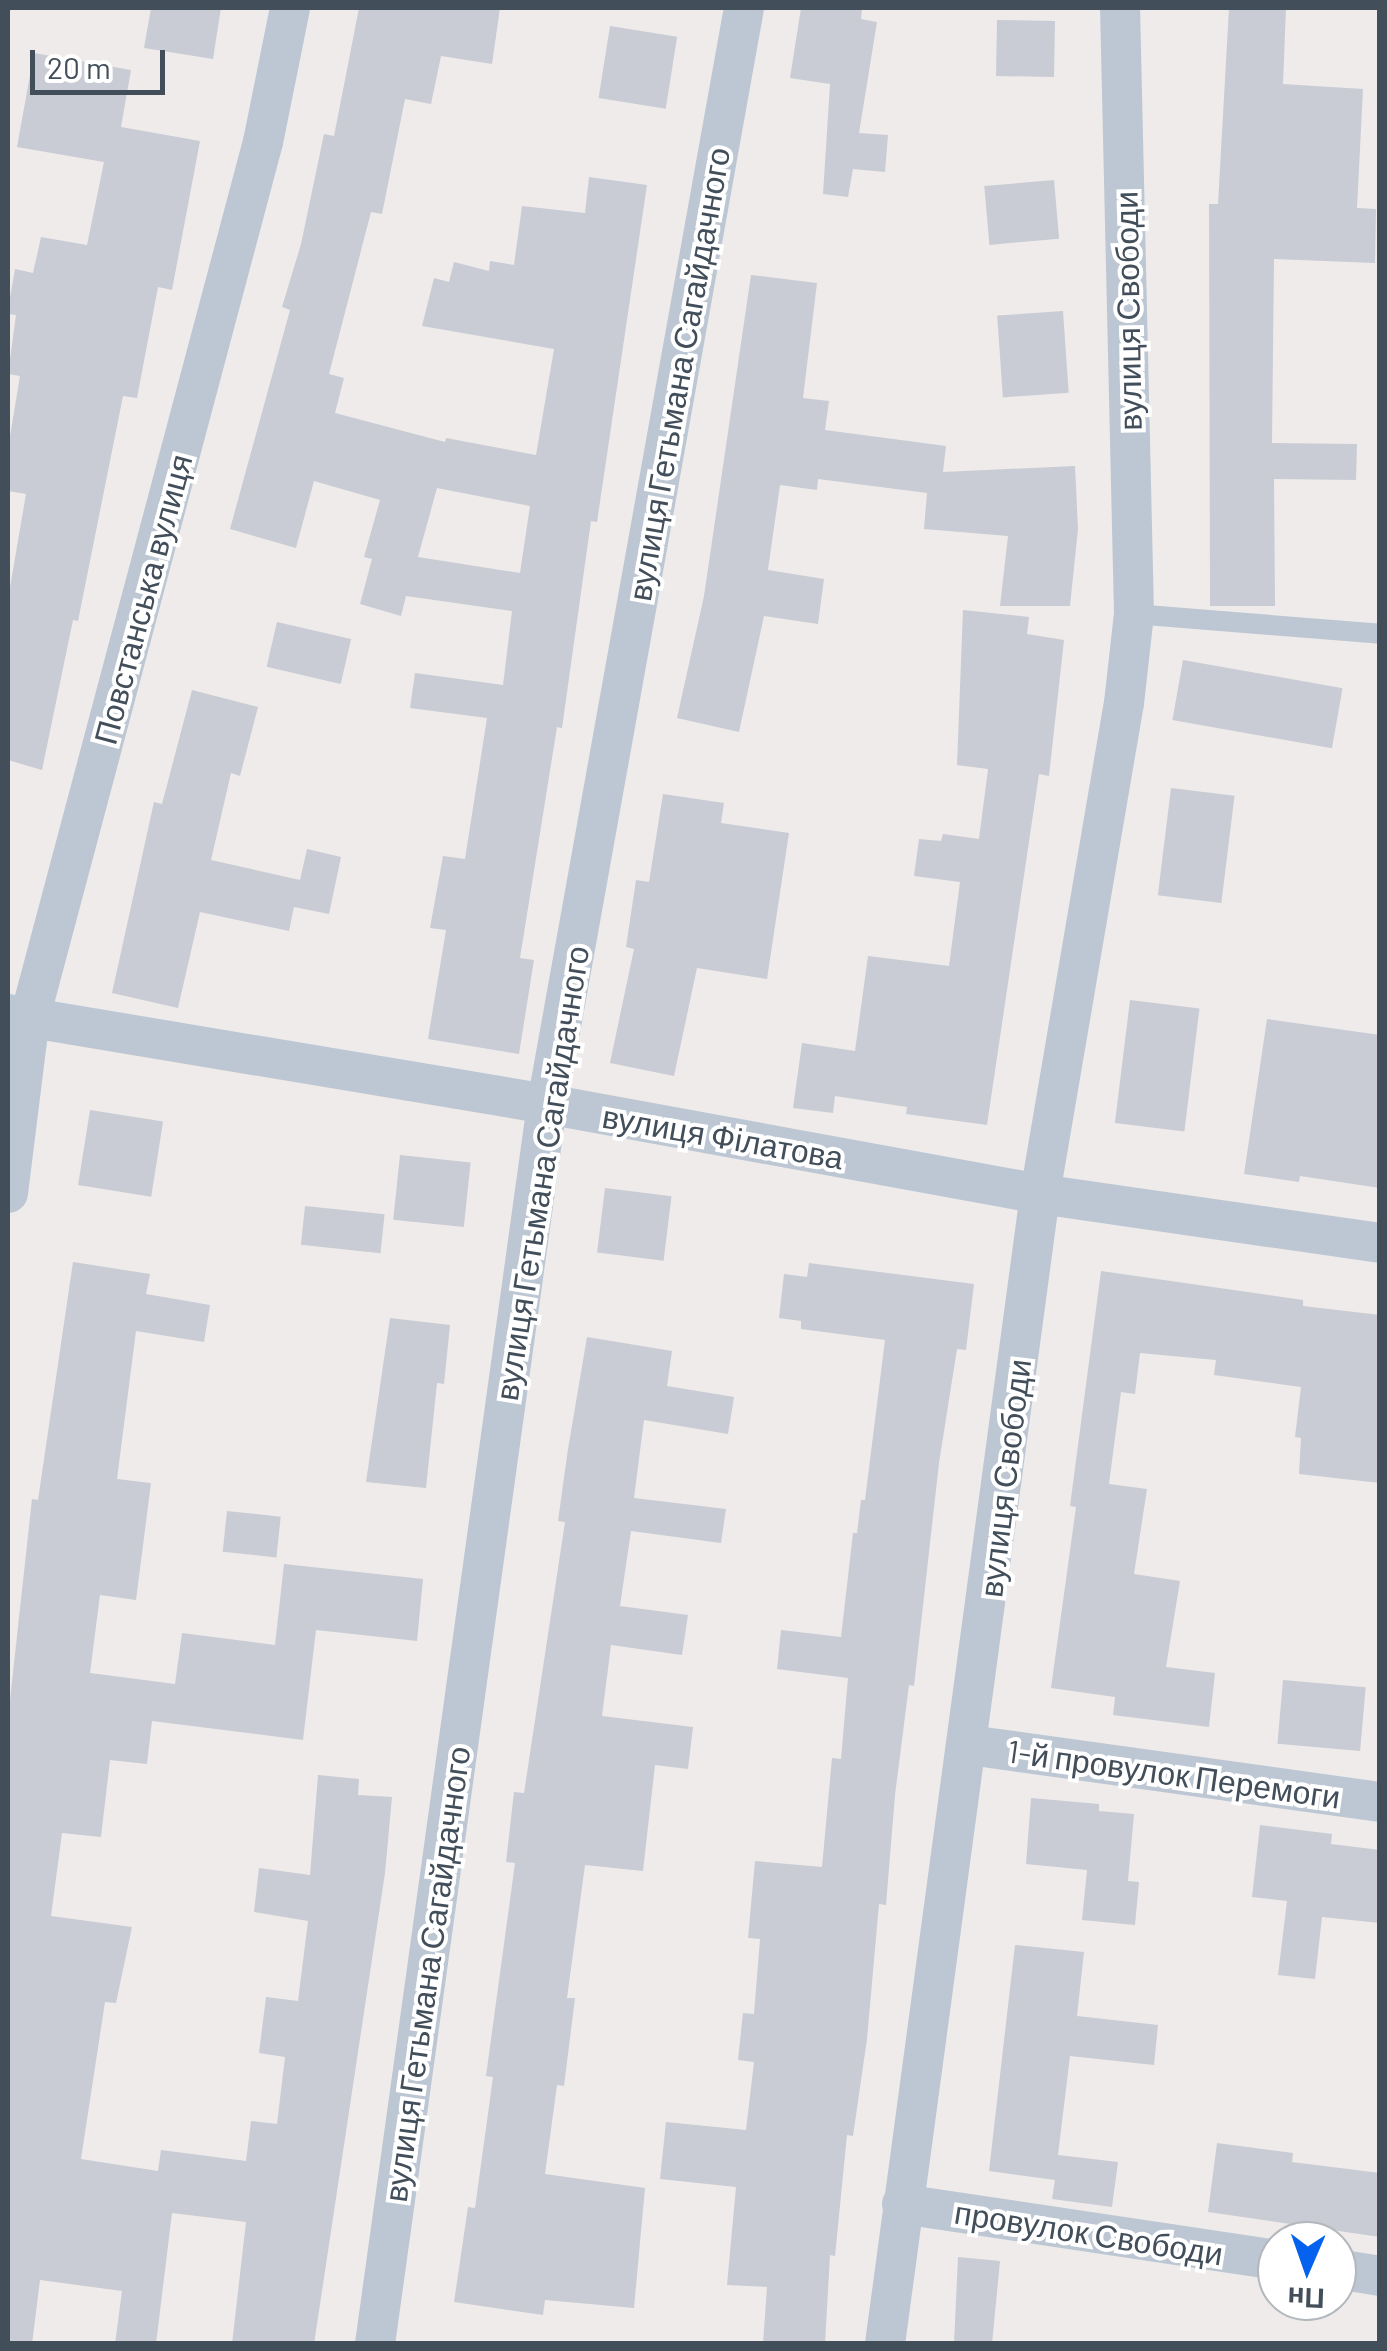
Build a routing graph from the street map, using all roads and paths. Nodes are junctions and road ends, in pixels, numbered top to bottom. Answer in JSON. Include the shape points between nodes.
{"nodes":[{"id":1,"x":290,"y":8,"type":"edge"},
{"id":2,"x":744,"y":8,"type":"edge"},
{"id":3,"x":1120,"y":8,"type":"edge"},
{"id":4,"x":1134,"y":614,"type":"junction"},
{"id":5,"x":1380,"y":634,"type":"edge"},
{"id":6,"x":19,"y":1016,"type":"edge"},
{"id":7,"x":547,"y":1104,"type":"junction"},
{"id":8,"x":8,"y":1193,"type":"edge"},
{"id":9,"x":1040,"y":1194,"type":"junction"},
{"id":10,"x":1380,"y":1243,"type":"edge"},
{"id":11,"x":969,"y":1745,"type":"junction"},
{"id":12,"x":1380,"y":1802,"type":"edge"},
{"id":13,"x":902,"y":2204,"type":"junction"},
{"id":14,"x":1257,"y":2257,"type":"edge"},
{"id":15,"x":375,"y":2344,"type":"edge"},
{"id":16,"x":885,"y":2344,"type":"edge"}],
"edges":[{"from":1,"to":6,"type":"street","name":"Повстанська вулиця","via":[[263,142]]},
{"from":2,"to":7,"type":"street","name":"вулиця Гетьмана Сагайдачного"},
{"from":3,"to":4,"type":"street","name":"вулиця Свободи"},
{"from":4,"to":5,"type":"lane"},
{"from":4,"to":9,"type":"street","name":"вулиця Свободи"},
{"from":6,"to":7,"type":"street","name":"вулиця Філатова"},
{"from":6,"to":8,"type":"street","name":"Повстанська вулиця"},
{"from":7,"to":9,"type":"street","name":"вулиця Філатова"},
{"from":7,"to":15,"type":"street","name":"вулиця Гетьмана Сагайдачного"},
{"from":9,"to":10,"type":"street","name":"вулиця Філатова"},
{"from":9,"to":11,"type":"street","name":"вулиця Свободи"},
{"from":11,"to":12,"type":"street","name":"1-й провулок Перемоги"},
{"from":11,"to":13,"type":"street","name":"вулиця Свободи"},
{"from":13,"to":14,"type":"street","name":"провулок Свободи"},
{"from":13,"to":16,"type":"street","name":"вулиця Свободи"}]}
